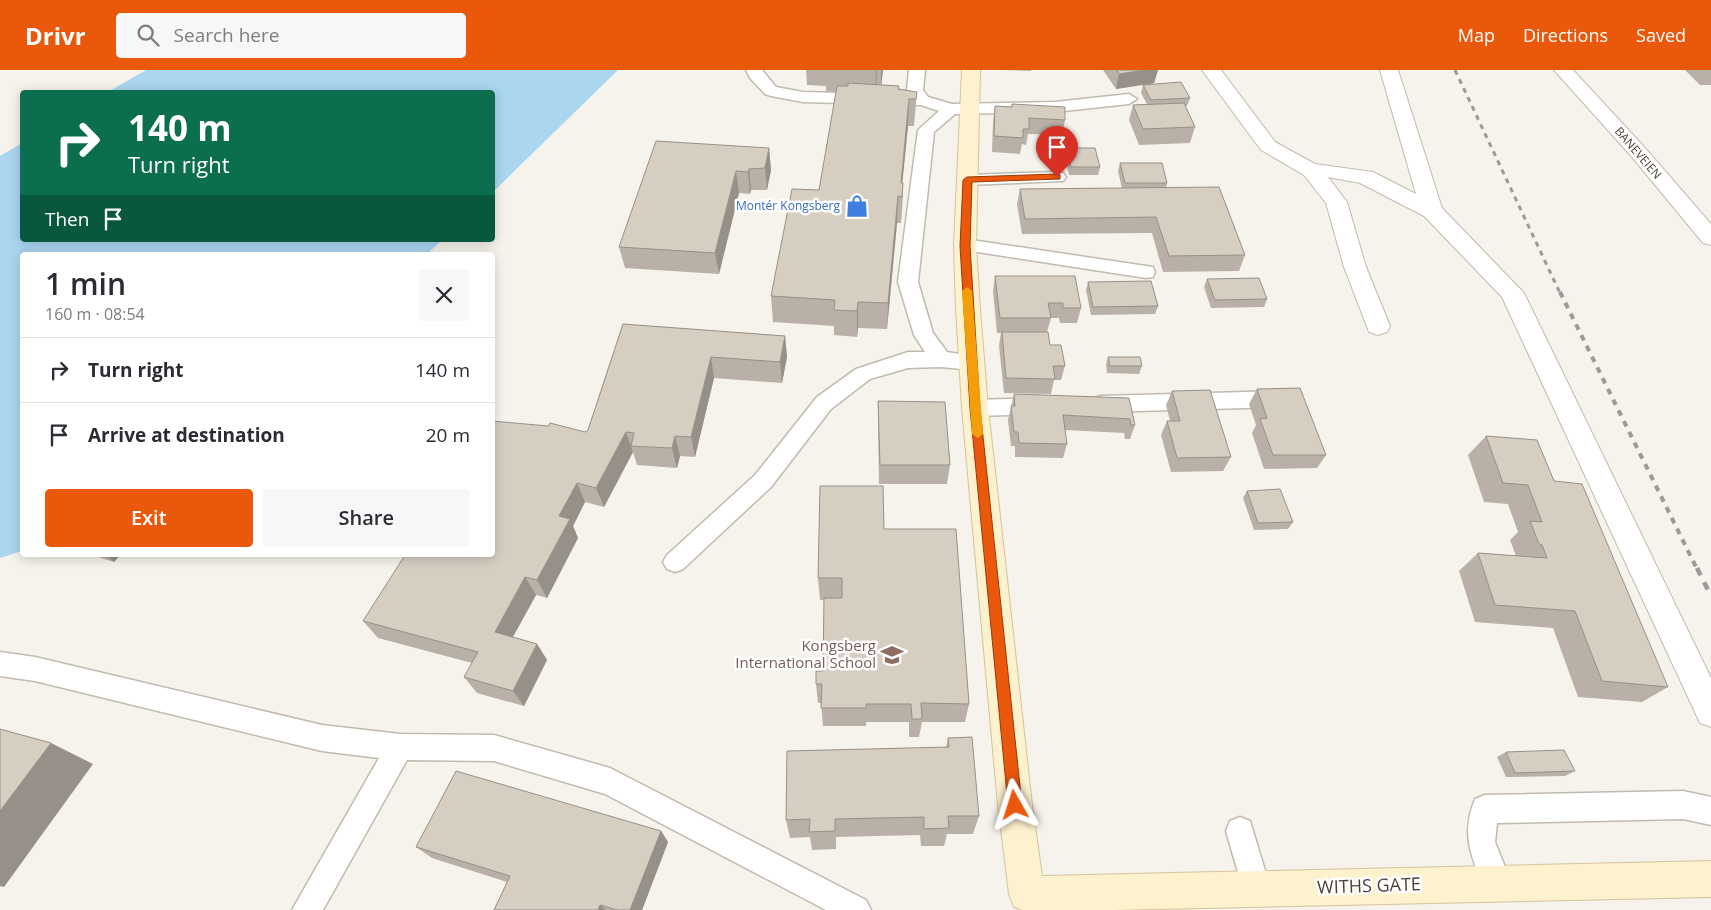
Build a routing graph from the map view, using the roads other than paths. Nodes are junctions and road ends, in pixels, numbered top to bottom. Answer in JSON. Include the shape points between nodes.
{"nodes":[{"id":1,"x":754,"y":70,"type":"edge"},
{"id":2,"x":917,"y":70,"type":"edge"},
{"id":3,"x":971,"y":70,"type":"edge"},
{"id":4,"x":1211,"y":70,"type":"edge"},
{"id":5,"x":1389,"y":70,"type":"edge"},
{"id":6,"x":1564,"y":70,"type":"edge"},
{"id":7,"x":1129,"y":99,"type":"dead end"},
{"id":8,"x":922,"y":100,"type":"junction"},
{"id":9,"x":960,"y":109,"type":"junction"},
{"id":10,"x":1311,"y":170,"type":"junction"},
{"id":11,"x":1057,"y":177,"type":"dead end"},
{"id":12,"x":967,"y":180,"type":"junction"},
{"id":13,"x":1432,"y":212,"type":"junction"},
{"id":14,"x":1711,"y":238,"type":"edge"},
{"id":15,"x":965,"y":246,"type":"junction"},
{"id":16,"x":1146,"y":272,"type":"dead end"},
{"id":17,"x":1378,"y":326,"type":"dead end"},
{"id":18,"x":941,"y":359,"type":"junction"},
{"id":19,"x":972,"y":362,"type":"junction"},
{"id":20,"x":1291,"y":398,"type":"edge"},
{"id":21,"x":975,"y":408,"type":"junction"},
{"id":22,"x":675,"y":562,"type":"dead end"},
{"id":23,"x":0,"y":664,"type":"edge"},
{"id":24,"x":1711,"y":712,"type":"edge"},
{"id":25,"x":400,"y":747,"type":"junction"},
{"id":26,"x":1711,"y":811,"type":"edge"},
{"id":27,"x":1240,"y":831,"type":"dead end"},
{"id":28,"x":1711,"y":879,"type":"edge"},
{"id":29,"x":1496,"y":882,"type":"junction"},
{"id":30,"x":1256,"y":890,"type":"junction"},
{"id":31,"x":1028,"y":902,"type":"edge"},
{"id":32,"x":307,"y":910,"type":"edge"},
{"id":33,"x":856,"y":910,"type":"edge"}],
"edges":[{"from":1,"to":8,"type":"lane","via":[[771,91],[803,97]]},
{"from":2,"to":8,"type":"lane","via":[[915,90]]},
{"from":3,"to":9,"type":"main road"},
{"from":4,"to":10,"type":"street","via":[[1268,146]]},
{"from":5,"to":13,"type":"street"},
{"from":6,"to":14,"type":"street","name":"BANEVEIEN"},
{"from":7,"to":9,"type":"lane","via":[[1055,107]]},
{"from":8,"to":9,"type":"lane"},
{"from":9,"to":12,"type":"main road"},
{"from":9,"to":18,"type":"lane","via":[[926,130],[908,282],[924,335]]},
{"from":10,"to":13,"type":"street","via":[[1366,177]]},
{"from":10,"to":17,"type":"street","via":[[1336,202],[1355,267]]},
{"from":11,"to":12,"type":"lane"},
{"from":12,"to":15,"type":"main road"},
{"from":13,"to":24,"type":"street","via":[[1512,293]]},
{"from":15,"to":16,"type":"lane","via":[[990,247]]},
{"from":15,"to":19,"type":"main road"},
{"from":18,"to":19,"type":"lane"},
{"from":18,"to":22,"type":"lane","via":[[908,360],[863,374],[824,403],[763,481]]},
{"from":19,"to":21,"type":"main road"},
{"from":20,"to":21,"type":"lane"},
{"from":21,"to":31,"type":"main road","via":[[1015,805]]},
{"from":23,"to":25,"type":"lane","via":[[35,669],[322,738]]},
{"from":25,"to":32,"type":"lane"},
{"from":25,"to":33,"type":"lane","via":[[494,748],[610,782]]},
{"from":26,"to":29,"type":"lane","via":[[1683,805],[1485,808],[1481,842]]},
{"from":27,"to":30,"type":"lane"},
{"from":28,"to":29,"type":"main road","name":"WITHS GATE"},
{"from":29,"to":30,"type":"main road","name":"WITHS GATE"},
{"from":30,"to":31,"type":"main road","name":"WITHS GATE"}]}
